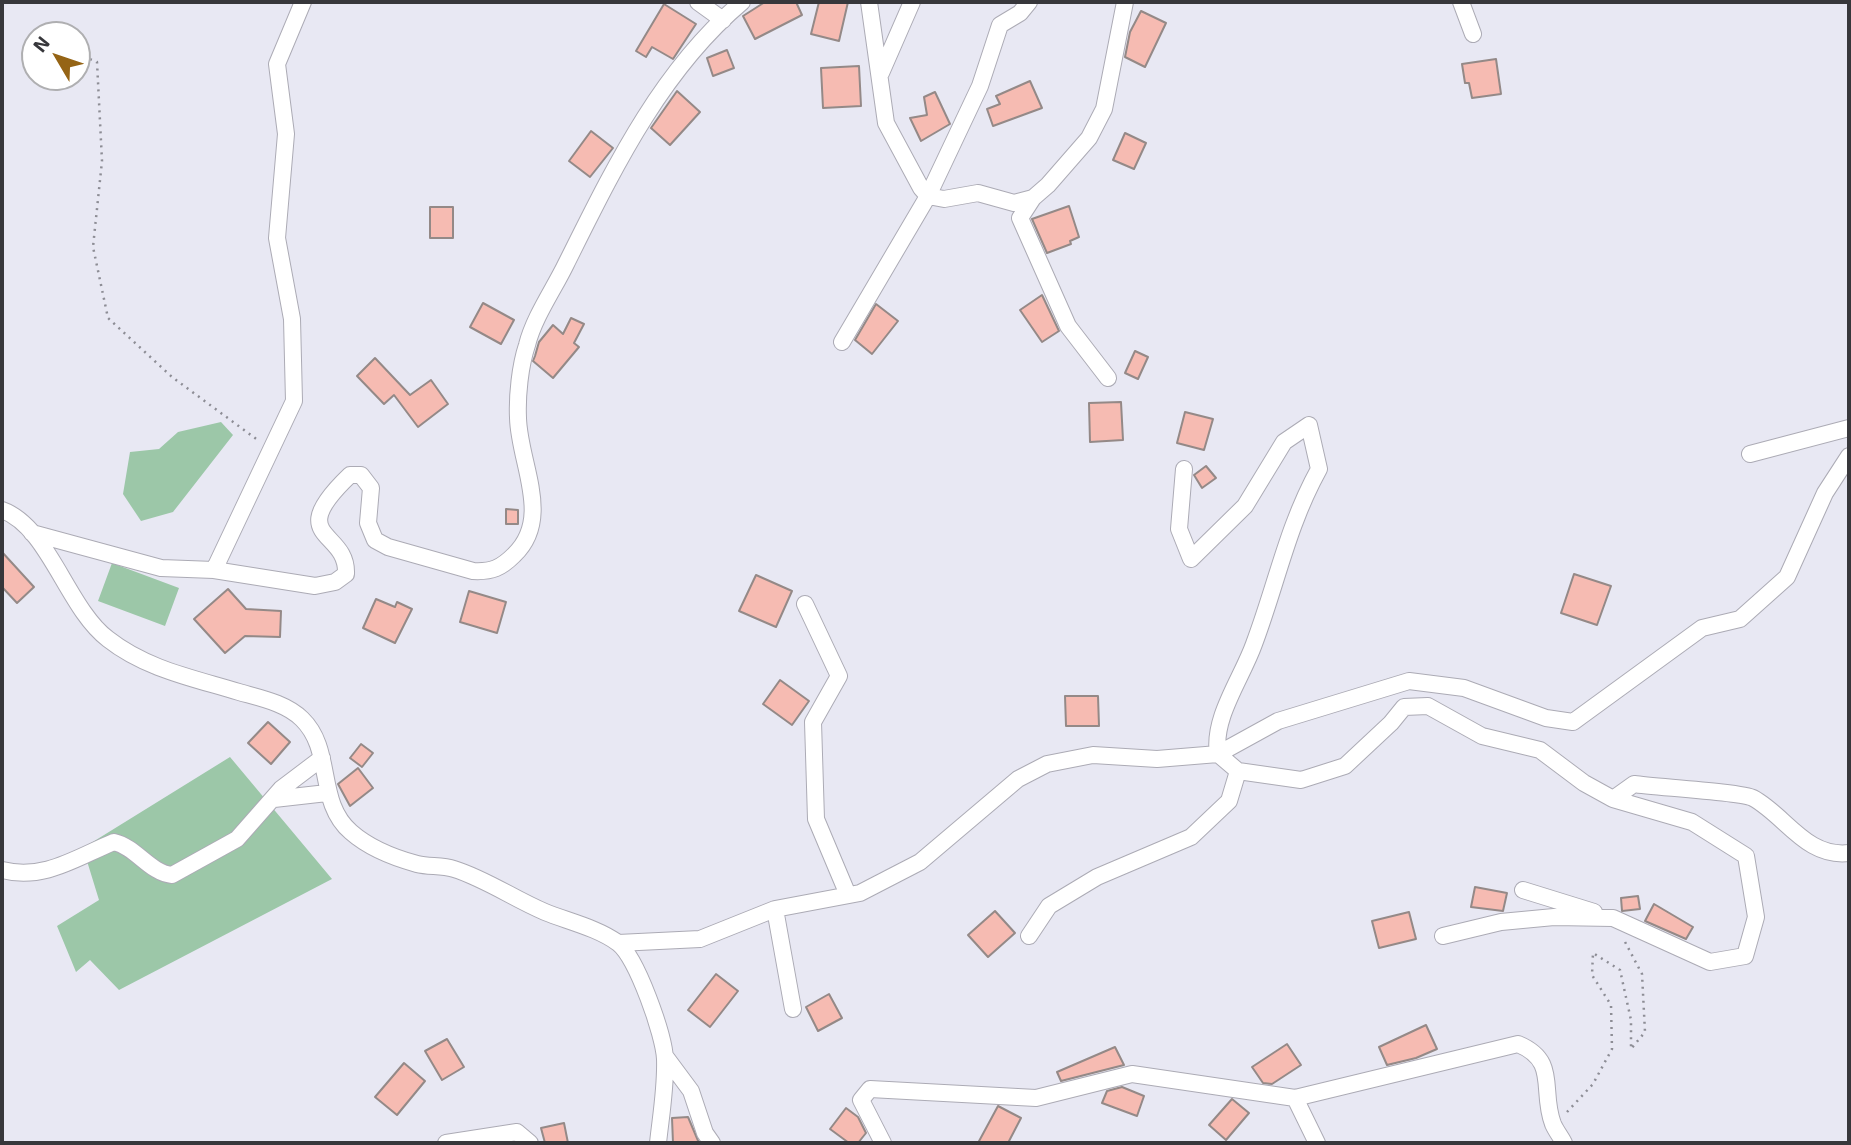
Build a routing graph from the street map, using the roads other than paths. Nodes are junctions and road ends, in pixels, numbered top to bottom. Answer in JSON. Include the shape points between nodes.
{"nodes":[{"id":1,"x":303,"y":2,"type":"edge"},
{"id":2,"x":698,"y":2,"type":"edge"},
{"id":3,"x":742,"y":2,"type":"edge"},
{"id":4,"x":869,"y":2,"type":"edge"},
{"id":5,"x":912,"y":2,"type":"edge"},
{"id":6,"x":1029,"y":2,"type":"edge"},
{"id":7,"x":1125,"y":2,"type":"edge"},
{"id":8,"x":1461,"y":2,"type":"edge"},
{"id":9,"x":723,"y":20,"type":"junction"},
{"id":10,"x":1473,"y":34,"type":"dead end"},
{"id":11,"x":880,"y":75,"type":"junction"},
{"id":12,"x":928,"y":196,"type":"junction"},
{"id":13,"x":1033,"y":198,"type":"junction"},
{"id":14,"x":842,"y":342,"type":"dead end"},
{"id":15,"x":1108,"y":378,"type":"dead end"},
{"id":16,"x":1849,"y":428,"type":"edge"},
{"id":17,"x":1750,"y":454,"type":"dead end"},
{"id":18,"x":1849,"y":456,"type":"edge"},
{"id":19,"x":1184,"y":469,"type":"dead end"},
{"id":20,"x":2,"y":510,"type":"edge"},
{"id":21,"x":32,"y":533,"type":"junction"},
{"id":22,"x":214,"y":570,"type":"junction"},
{"id":23,"x":805,"y":604,"type":"dead end"},
{"id":24,"x":1218,"y":754,"type":"junction"},
{"id":25,"x":322,"y":758,"type":"junction"},
{"id":26,"x":1238,"y":771,"type":"junction"},
{"id":27,"x":327,"y":793,"type":"junction"},
{"id":28,"x":274,"y":799,"type":"junction"},
{"id":29,"x":1613,"y":799,"type":"junction"},
{"id":30,"x":1849,"y":853,"type":"edge"},
{"id":31,"x":2,"y":870,"type":"edge"},
{"id":32,"x":1523,"y":890,"type":"dead end"},
{"id":33,"x":848,"y":895,"type":"junction"},
{"id":34,"x":775,"y":909,"type":"junction"},
{"id":35,"x":1613,"y":918,"type":"junction"},
{"id":36,"x":1029,"y":936,"type":"dead end"},
{"id":37,"x":1443,"y":936,"type":"dead end"},
{"id":38,"x":618,"y":943,"type":"junction"},
{"id":39,"x":793,"y":1009,"type":"dead end"},
{"id":40,"x":665,"y":1056,"type":"junction"},
{"id":41,"x":1295,"y":1098,"type":"junction"},
{"id":42,"x":1561,"y":1138,"type":"edge"},
{"id":43,"x":446,"y":1143,"type":"edge"},
{"id":44,"x":530,"y":1143,"type":"edge"},
{"id":45,"x":658,"y":1143,"type":"edge"},
{"id":46,"x":712,"y":1143,"type":"edge"},
{"id":47,"x":883,"y":1143,"type":"edge"},
{"id":48,"x":1317,"y":1143,"type":"edge"}],
"edges":[{"from":1,"to":22,"type":"street","via":[[277,64],[286,134],[277,238],[292,319],[294,401]]},
{"from":2,"to":9,"type":"street"},
{"from":3,"to":9,"type":"street"},
{"from":4,"to":11,"type":"street"},
{"from":5,"to":11,"type":"street"},
{"from":6,"to":12,"type":"street","via":[[1000,25],[980,86]]},
{"from":7,"to":13,"type":"street","via":[[1100,117],[1089,138]]},
{"from":8,"to":10,"type":"street"},
{"from":9,"to":22,"type":"street","via":[[682,65],[631,138],[527,344],[518,418],[534,510],[531,528],[519,550],[502,567],[487,572],[388,547],[371,534],[368,523],[372,488],[361,475],[350,475],[320,511],[324,536],[346,565],[346,574],[335,583],[315,586]]},
{"from":11,"to":12,"type":"street","via":[[886,123]]},
{"from":12,"to":13,"type":"street","via":[[944,199],[978,193],[1014,203]]},
{"from":12,"to":14,"type":"street"},
{"from":13,"to":15,"type":"street","via":[[1020,218],[1068,326]]},
{"from":16,"to":17,"type":"street"},
{"from":18,"to":24,"type":"street","via":[[1825,493],[1787,577],[1740,619],[1702,628],[1573,722],[1546,718],[1464,688],[1409,681],[1278,721]]},
{"from":19,"to":24,"type":"street","via":[[1179,529],[1191,559],[1245,506],[1284,442],[1308,425],[1319,469],[1298,508],[1254,644],[1215,737]]},
{"from":20,"to":21,"type":"street"},
{"from":21,"to":22,"type":"street","via":[[161,568]]},
{"from":21,"to":25,"type":"street","via":[[105,638],[153,667],[277,703],[301,718],[320,743]]},
{"from":23,"to":33,"type":"street","via":[[839,676],[813,722],[816,819]]},
{"from":24,"to":26,"type":"street"},
{"from":24,"to":33,"type":"street","via":[[1157,760],[1093,755],[1046,764],[1018,779],[920,862]]},
{"from":25,"to":27,"type":"street"},
{"from":25,"to":28,"type":"street"},
{"from":26,"to":29,"type":"street","via":[[1301,780],[1345,766],[1404,707],[1428,706],[1482,736],[1540,750]]},
{"from":26,"to":36,"type":"street","via":[[1229,802],[1191,837],[1097,877],[1049,906]]},
{"from":27,"to":28,"type":"street"},
{"from":27,"to":38,"type":"street","via":[[348,830],[369,845],[417,864],[470,874],[541,911]]},
{"from":28,"to":31,"type":"street","via":[[237,839],[172,875],[127,845],[114,842],[50,870],[17,874]]},
{"from":29,"to":30,"type":"street","via":[[1634,784],[1752,796],[1800,839]]},
{"from":29,"to":35,"type":"street","via":[[1692,822],[1746,856],[1756,917],[1745,956],[1710,962]]},
{"from":32,"to":35,"type":"street"},
{"from":33,"to":34,"type":"street"},
{"from":34,"to":38,"type":"street","via":[[700,939]]},
{"from":34,"to":39,"type":"street"},
{"from":35,"to":37,"type":"street","via":[[1501,922]]},
{"from":38,"to":40,"type":"street","via":[[636,967]]},
{"from":40,"to":45,"type":"street"},
{"from":40,"to":46,"type":"street","via":[[691,1091]]},
{"from":41,"to":42,"type":"street","via":[[1518,1044],[1535,1051],[1544,1064],[1552,1123]]},
{"from":41,"to":47,"type":"street","via":[[1132,1074],[1036,1098],[870,1088],[861,1100]]},
{"from":41,"to":48,"type":"street"},
{"from":43,"to":44,"type":"street","via":[[517,1132]]}]}
